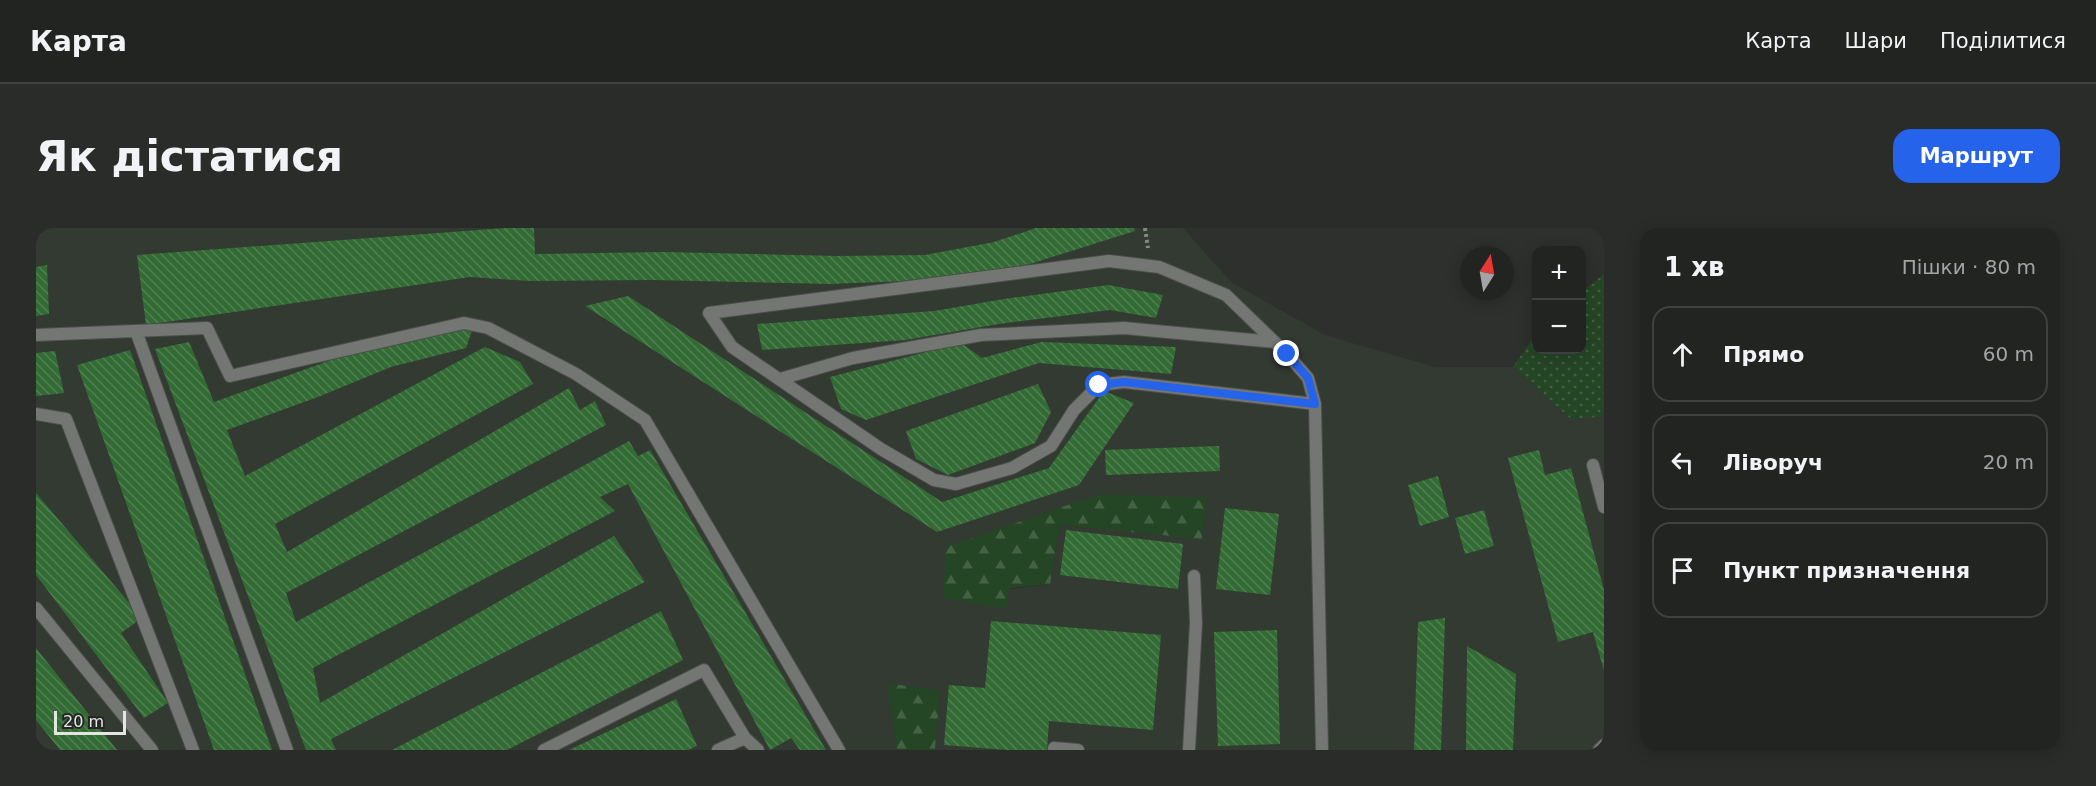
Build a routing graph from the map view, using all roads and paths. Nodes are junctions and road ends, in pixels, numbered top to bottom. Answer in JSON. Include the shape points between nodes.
{"nodes":[{"id":1,"x":136,"y":331,"type":"junction"},
{"id":2,"x":36,"y":335,"type":"edge"},
{"id":3,"x":1274,"y":342,"type":"junction"},
{"id":4,"x":780,"y":380,"type":"junction"},
{"id":5,"x":1315,"y":404,"type":"junction"},
{"id":6,"x":36,"y":414,"type":"edge"},
{"id":7,"x":1593,"y":465,"type":"dead end"},
{"id":8,"x":1604,"y":507,"type":"edge"},
{"id":9,"x":1194,"y":576,"type":"dead end"},
{"id":10,"x":36,"y":608,"type":"edge"},
{"id":11,"x":745,"y":738,"type":"junction"},
{"id":12,"x":1604,"y":745,"type":"edge"},
{"id":13,"x":1054,"y":748,"type":"dead end"},
{"id":14,"x":152,"y":750,"type":"edge"},
{"id":15,"x":193,"y":750,"type":"edge"},
{"id":16,"x":287,"y":750,"type":"edge"},
{"id":17,"x":544,"y":750,"type":"edge"},
{"id":18,"x":718,"y":750,"type":"edge"},
{"id":19,"x":758,"y":750,"type":"edge"},
{"id":20,"x":839,"y":750,"type":"edge"},
{"id":21,"x":1078,"y":750,"type":"edge"},
{"id":22,"x":1189,"y":750,"type":"edge"},
{"id":23,"x":1322,"y":750,"type":"edge"},
{"id":24,"x":1599,"y":750,"type":"edge"}],
"edges":[{"from":1,"to":2,"type":"lane"},
{"from":1,"to":16,"type":"lane"},
{"from":1,"to":20,"type":"lane","via":[[207,328],[230,376],[464,323],[488,328],[576,374],[645,420]]},
{"from":3,"to":4,"type":"lane","via":[[1124,328],[981,335],[853,358]]},
{"from":3,"to":4,"type":"lane","via":[[1226,295],[1159,267],[1109,261],[709,314],[732,347]]},
{"from":3,"to":5,"type":"lane","via":[[1308,378]]},
{"from":4,"to":5,"type":"lane","via":[[881,449],[934,480],[956,484],[1012,468],[1051,446],[1074,410],[1099,385],[1124,382]]},
{"from":5,"to":23,"type":"lane"},
{"from":6,"to":15,"type":"lane","via":[[66,419]]},
{"from":7,"to":8,"type":"lane"},
{"from":9,"to":22,"type":"lane","via":[[1196,623]]},
{"from":10,"to":14,"type":"lane"},
{"from":11,"to":17,"type":"lane","via":[[704,670]]},
{"from":11,"to":18,"type":"lane"},
{"from":11,"to":19,"type":"lane"},
{"from":12,"to":24,"type":"lane"},
{"from":13,"to":21,"type":"lane"}]}
